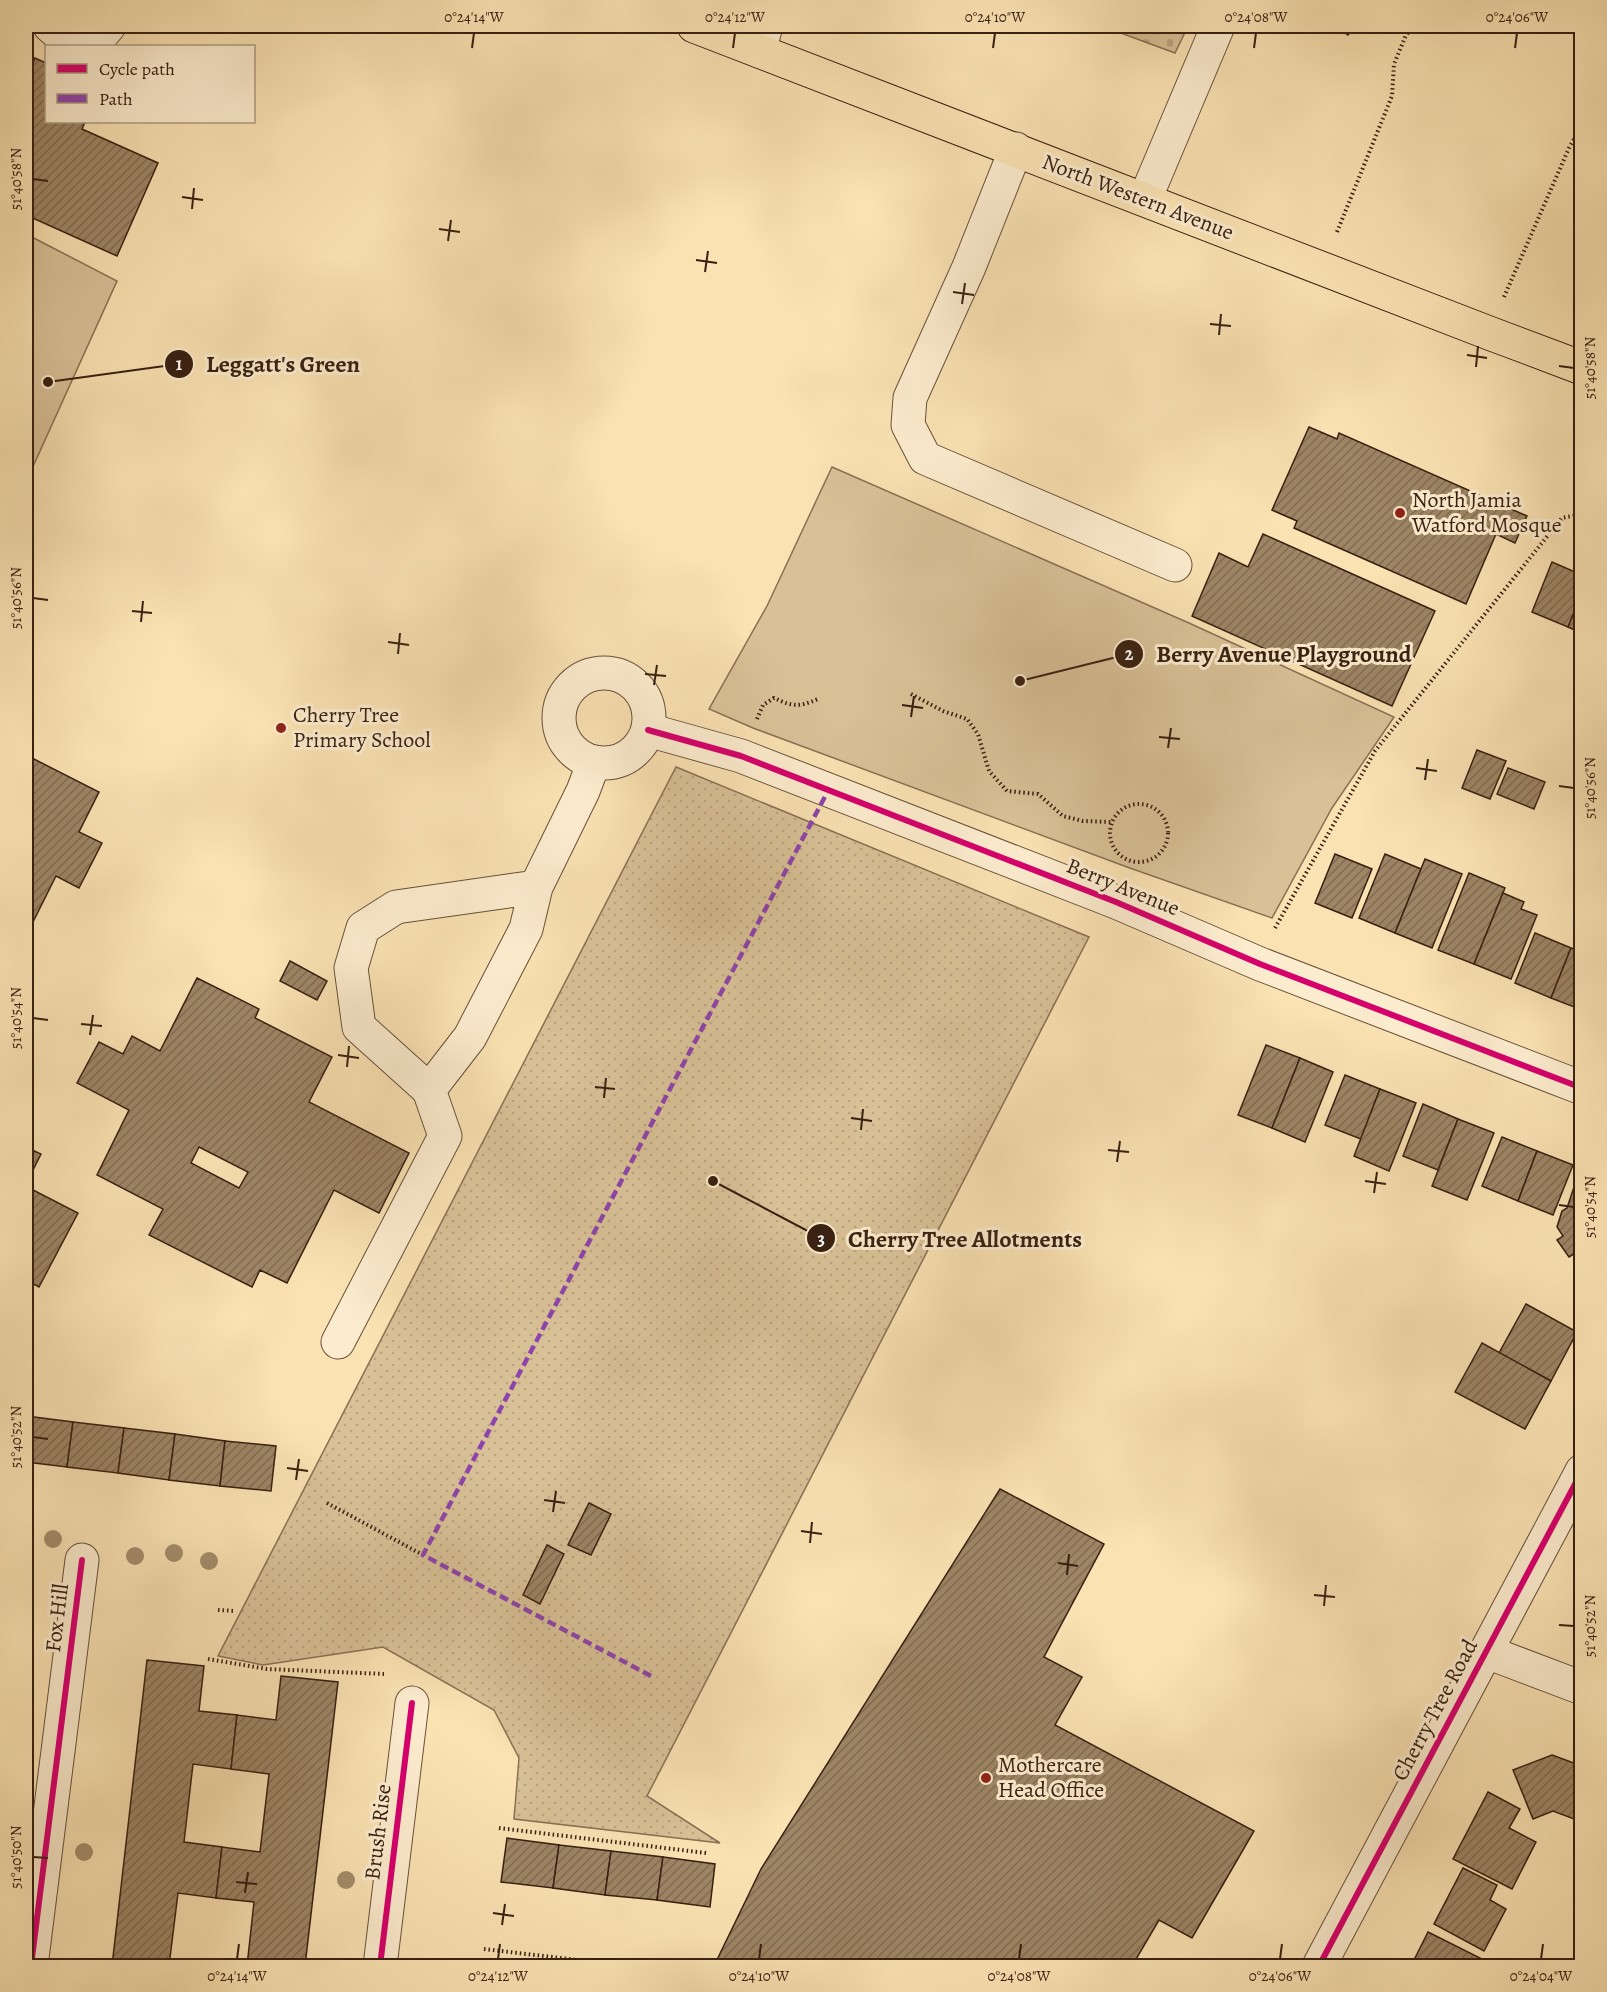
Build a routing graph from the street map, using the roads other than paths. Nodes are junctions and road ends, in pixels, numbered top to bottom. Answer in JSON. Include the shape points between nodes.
{"nodes":[{"id":1,"x":50,"y":26,"type":"edge"},
{"id":2,"x":110,"y":26,"type":"edge"},
{"id":3,"x":694,"y":26,"type":"edge"},
{"id":4,"x":1218,"y":26,"type":"edge"},
{"id":5,"x":763,"y":38,"type":"edge"},
{"id":6,"x":88,"y":45,"type":"edge"},
{"id":7,"x":91,"y":45,"type":"edge"},
{"id":8,"x":1016,"y":149,"type":"junction"},
{"id":9,"x":1145,"y":199,"type":"junction"},
{"id":10,"x":1581,"y":368,"type":"edge"},
{"id":11,"x":1175,"y":565,"type":"dead end"},
{"id":12,"x":648,"y":730,"type":"junction"},
{"id":13,"x":594,"y":762,"type":"junction"},
{"id":14,"x":536,"y":887,"type":"junction"},
{"id":15,"x":1581,"y":1088,"type":"edge"},
{"id":16,"x":429,"y":1090,"type":"junction"},
{"id":17,"x":338,"y":1342,"type":"dead end"},
{"id":18,"x":1581,"y":1471,"type":"edge"},
{"id":19,"x":82,"y":1560,"type":"dead end"},
{"id":20,"x":1487,"y":1652,"type":"junction"},
{"id":21,"x":1581,"y":1688,"type":"edge"},
{"id":22,"x":412,"y":1703,"type":"dead end"},
{"id":23,"x":31,"y":1966,"type":"edge"},
{"id":24,"x":380,"y":1966,"type":"edge"},
{"id":25,"x":1319,"y":1966,"type":"edge"}],
"edges":[{"from":1,"to":6,"type":"street"},
{"from":2,"to":7,"type":"street"},
{"from":3,"to":5,"type":"highway","name":"North Western Avenue"},
{"from":4,"to":9,"type":"street"},
{"from":5,"to":8,"type":"highway","name":"North Western Avenue"},
{"from":8,"to":9,"type":"highway","name":"North Western Avenue"},
{"from":8,"to":11,"type":"street","via":[[910,398],[908,425],[925,458]]},
{"from":9,"to":10,"type":"highway","name":"North Western Avenue"},
{"from":12,"to":13,"type":"street","via":[[633,752],[621,760]]},
{"from":12,"to":13,"type":"street","via":[[646,702],[629,680],[601,673],[575,683],[560,707],[559,721],[570,748]]},
{"from":12,"to":15,"type":"street","name":"Berry Avenue","via":[[741,756]]},
{"from":13,"to":14,"type":"street"},
{"from":14,"to":16,"type":"street","via":[[526,929],[470,1037]]},
{"from":14,"to":16,"type":"street","via":[[396,907],[363,928],[351,968],[359,1027]]},
{"from":16,"to":17,"type":"street","via":[[445,1136]]},
{"from":18,"to":20,"type":"street","name":"Cherry Tree Road"},
{"from":19,"to":23,"type":"street","name":"Fox Hill"},
{"from":20,"to":21,"type":"street"},
{"from":20,"to":25,"type":"street","name":"Cherry Tree Road"},
{"from":22,"to":24,"type":"street","name":"Brush Rise"}]}
